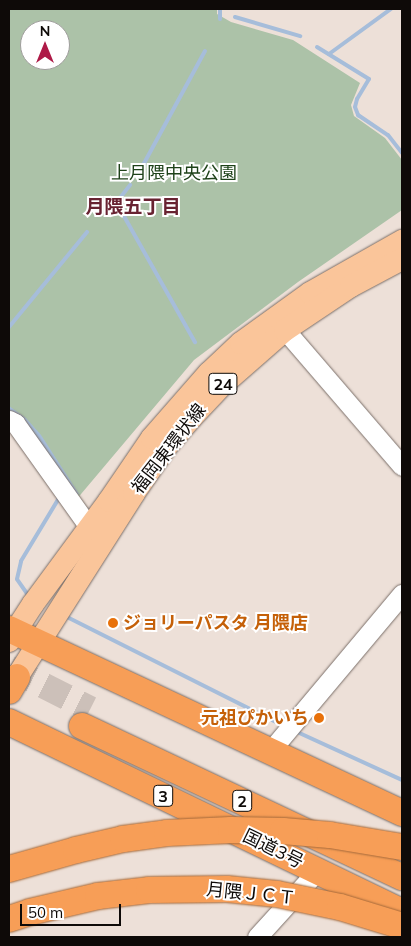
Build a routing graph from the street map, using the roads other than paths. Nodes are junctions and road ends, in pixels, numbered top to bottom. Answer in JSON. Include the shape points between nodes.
{"nodes":[{"id":1,"x":402,"y":241,"type":"edge"},
{"id":2,"x":402,"y":259,"type":"edge"},
{"id":3,"x":285,"y":330,"type":"junction"},
{"id":4,"x":9,"y":420,"type":"edge"},
{"id":5,"x":402,"y":466,"type":"edge"},
{"id":6,"x":89,"y":528,"type":"junction"},
{"id":7,"x":402,"y":594,"type":"edge"},
{"id":8,"x":17,"y":636,"type":"edge"},
{"id":9,"x":13,"y":684,"type":"edge"},
{"id":10,"x":9,"y":722,"type":"edge"},
{"id":11,"x":216,"y":725,"type":"junction"},
{"id":12,"x":270,"y":750,"type":"junction"},
{"id":13,"x":402,"y":813,"type":"edge"},
{"id":14,"x":402,"y":827,"type":"edge"},
{"id":15,"x":402,"y":848,"type":"edge"},
{"id":16,"x":402,"y":857,"type":"edge"},
{"id":17,"x":9,"y":870,"type":"edge"},
{"id":18,"x":318,"y":870,"type":"junction"},
{"id":19,"x":402,"y":877,"type":"edge"},
{"id":20,"x":402,"y":912,"type":"edge"},
{"id":21,"x":9,"y":920,"type":"edge"},
{"id":22,"x":402,"y":926,"type":"edge"},
{"id":23,"x":256,"y":937,"type":"edge"}],
"edges":[{"from":1,"to":6,"type":"main road","name":"福岡東環状線","number":"24","via":[[310,293],[241,343],[204,378],[152,438]]},
{"from":2,"to":3,"type":"main road","name":"福岡東環状線","number":"24","via":[[352,286]]},
{"from":3,"to":5,"type":"street"},
{"from":3,"to":8,"type":"main road","name":"福岡東環状線","number":"24","via":[[221,386],[165,448]]},
{"from":4,"to":6,"type":"street","via":[[15,423]]},
{"from":6,"to":8,"type":"main road","name":"福岡東環状線","number":"24"},
{"from":7,"to":12,"type":"street"},
{"from":8,"to":9,"type":"main road","name":"福岡東環状線","number":"24"},
{"from":8,"to":11,"type":"highway"},
{"from":10,"to":18,"type":"highway","name":"国道3号","number":"3"},
{"from":11,"to":12,"type":"highway"},
{"from":11,"to":14,"type":"highway","via":[[266,762]]},
{"from":12,"to":13,"type":"highway"},
{"from":15,"to":17,"type":"highway","bridge":true,"via":[[330,835],[283,831],[167,833],[76,850]]},
{"from":16,"to":19,"type":"highway","number":"2","via":[[86,717]]},
{"from":18,"to":20,"type":"highway","name":"国道3号","number":"3"},
{"from":18,"to":23,"type":"street"},
{"from":21,"to":22,"type":"highway","name":"月隈ＪＣＴ","bridge":true,"via":[[98,896],[149,890],[227,889],[277,894],[340,907]]}]}
